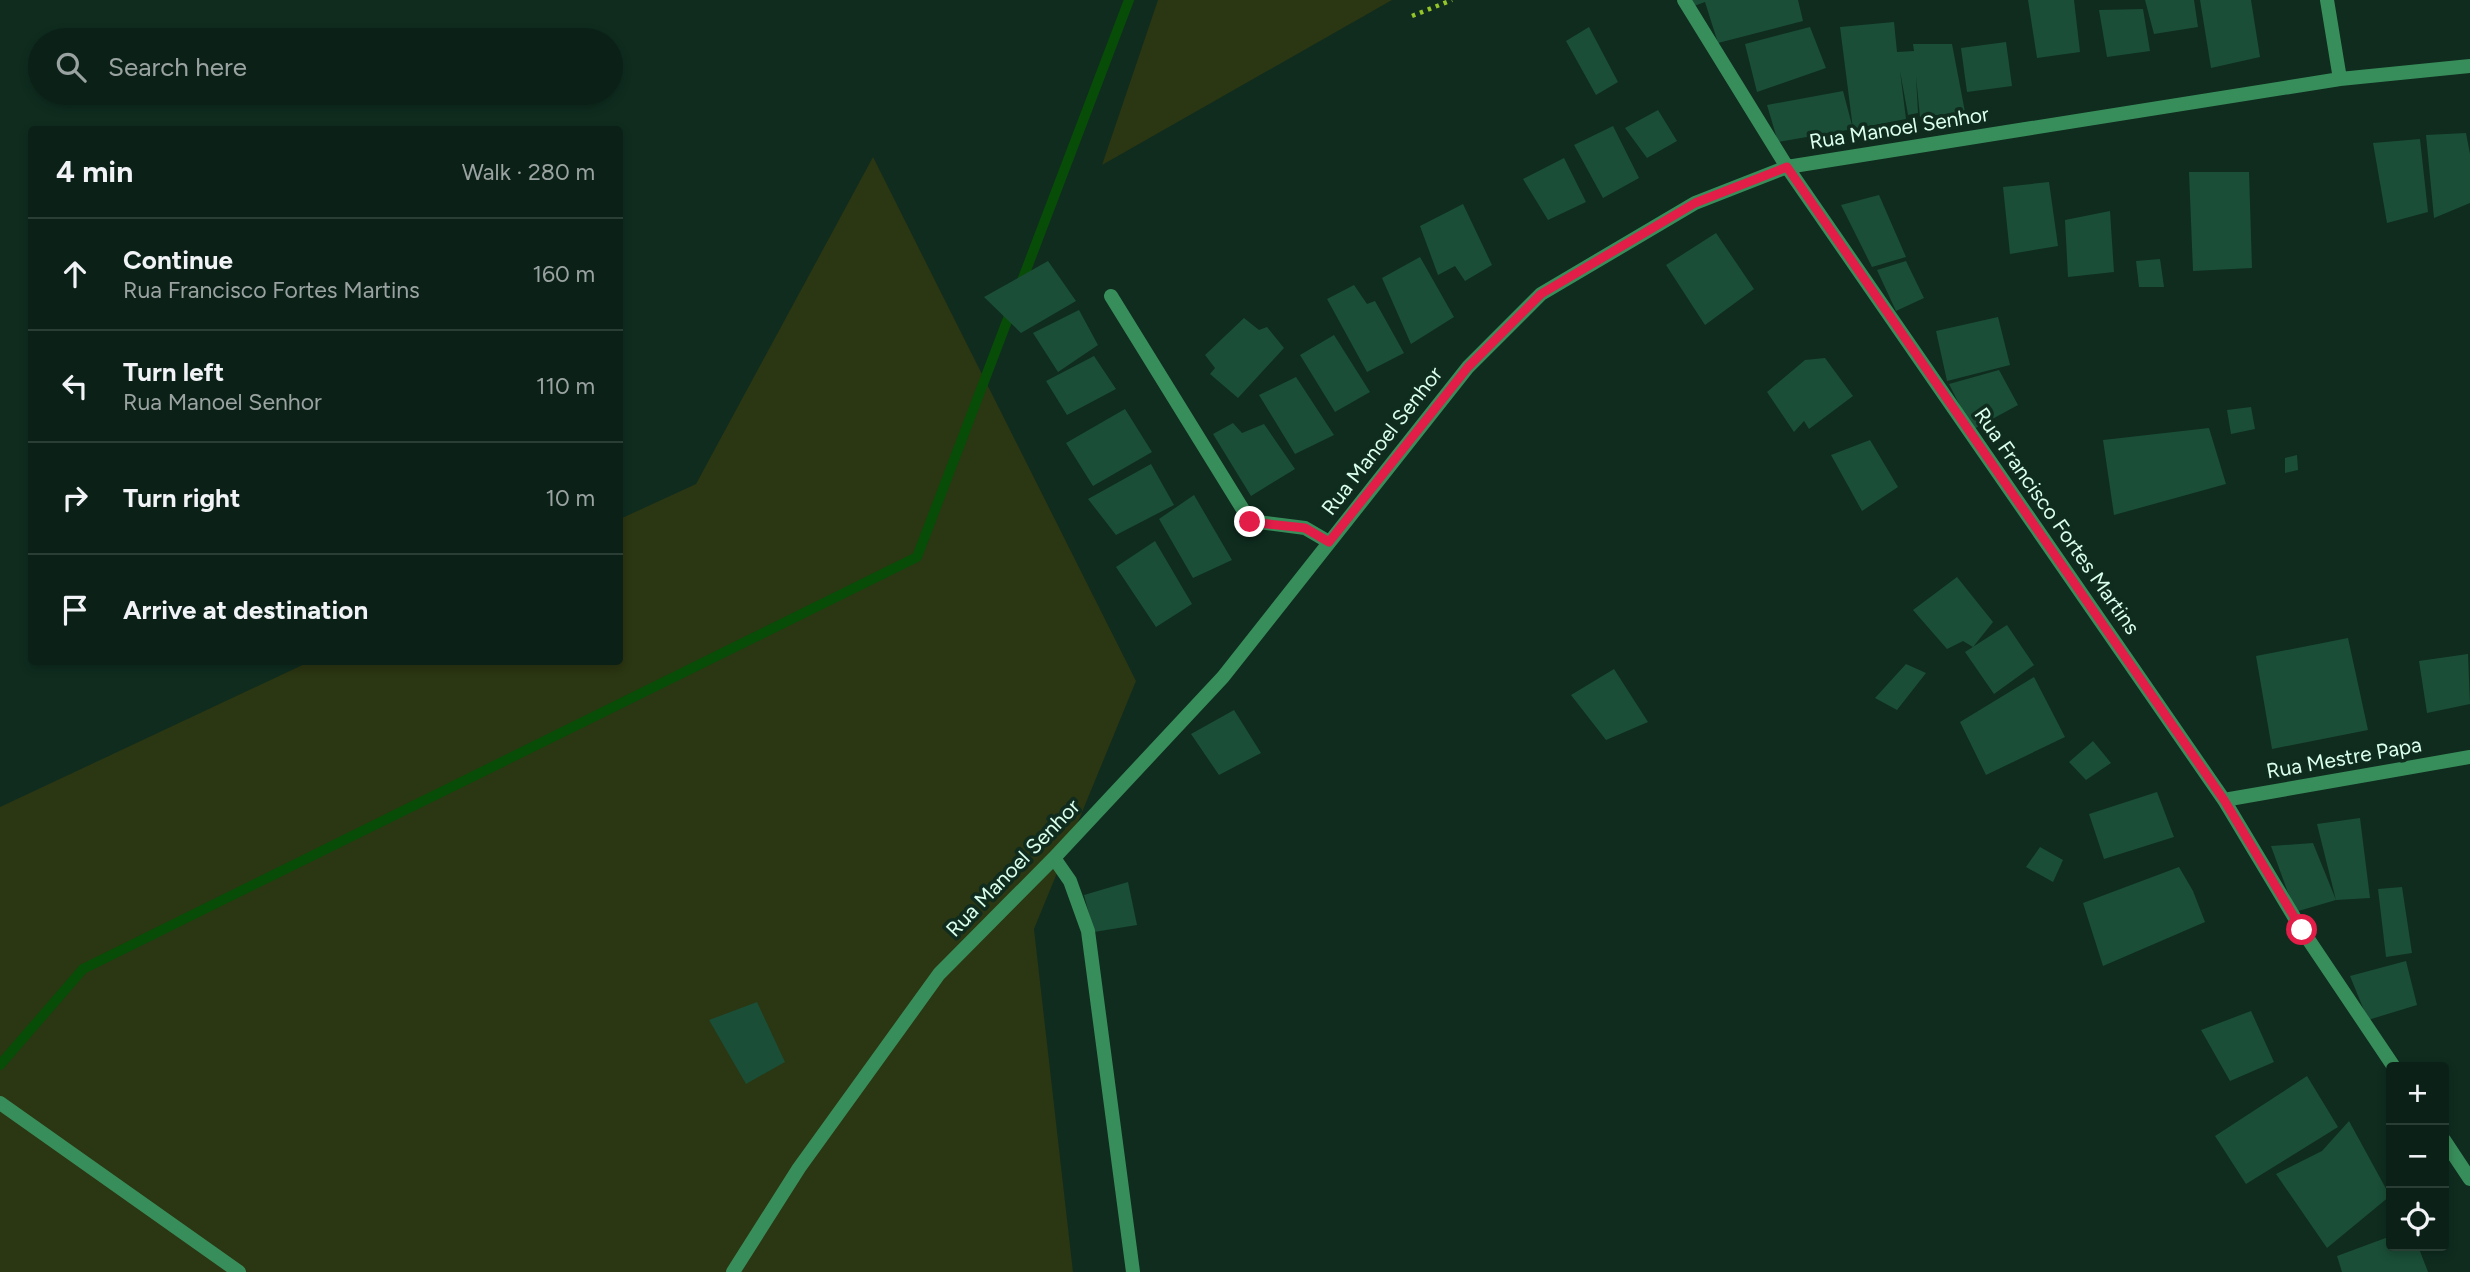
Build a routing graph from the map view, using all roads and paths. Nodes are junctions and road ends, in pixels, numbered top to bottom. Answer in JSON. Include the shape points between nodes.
{"nodes":[{"id":1,"x":1452,"y":0,"type":"edge"},
{"id":2,"x":1684,"y":0,"type":"edge"},
{"id":3,"x":2327,"y":0,"type":"edge"},
{"id":4,"x":1412,"y":16,"type":"dead end"},
{"id":5,"x":2470,"y":66,"type":"edge"},
{"id":6,"x":2340,"y":79,"type":"junction"},
{"id":7,"x":1787,"y":167,"type":"junction"},
{"id":8,"x":1111,"y":296,"type":"dead end"},
{"id":9,"x":1329,"y":542,"type":"junction"},
{"id":10,"x":2470,"y":757,"type":"edge"},
{"id":11,"x":2224,"y":800,"type":"junction"},
{"id":12,"x":1054,"y":858,"type":"junction"},
{"id":13,"x":2391,"y":1062,"type":"edge"},
{"id":14,"x":0,"y":1103,"type":"edge"},
{"id":15,"x":2449,"y":1148,"type":"edge"},
{"id":16,"x":2470,"y":1179,"type":"edge"},
{"id":17,"x":239,"y":1272,"type":"edge"},
{"id":18,"x":733,"y":1272,"type":"edge"},
{"id":19,"x":1133,"y":1272,"type":"edge"}],
"edges":[{"from":1,"to":4,"type":"path"},
{"from":2,"to":7,"type":"street","name":"Rua Francisco Fortes Martins"},
{"from":3,"to":6,"type":"street"},
{"from":5,"to":6,"type":"street","name":"Rua Manoel Senhor"},
{"from":6,"to":7,"type":"street","name":"Rua Manoel Senhor"},
{"from":7,"to":9,"type":"street","name":"Rua Manoel Senhor","via":[[1695,203],[1541,294],[1468,367]]},
{"from":7,"to":11,"type":"street","name":"Rua Francisco Fortes Martins"},
{"from":8,"to":9,"type":"street","via":[[1250,522],[1305,528]]},
{"from":9,"to":12,"type":"street","name":"Rua Manoel Senhor","via":[[1223,677]]},
{"from":10,"to":11,"type":"street","name":"Rua Mestre Papa"},
{"from":11,"to":13,"type":"street","name":"Rua Francisco Fortes Martins","via":[[2302,930]]},
{"from":12,"to":18,"type":"street","name":"Rua Manoel Senhor","via":[[939,974],[799,1168]]},
{"from":12,"to":19,"type":"street","via":[[1070,881],[1088,931]]},
{"from":14,"to":17,"type":"street"},
{"from":15,"to":16,"type":"street"}]}
